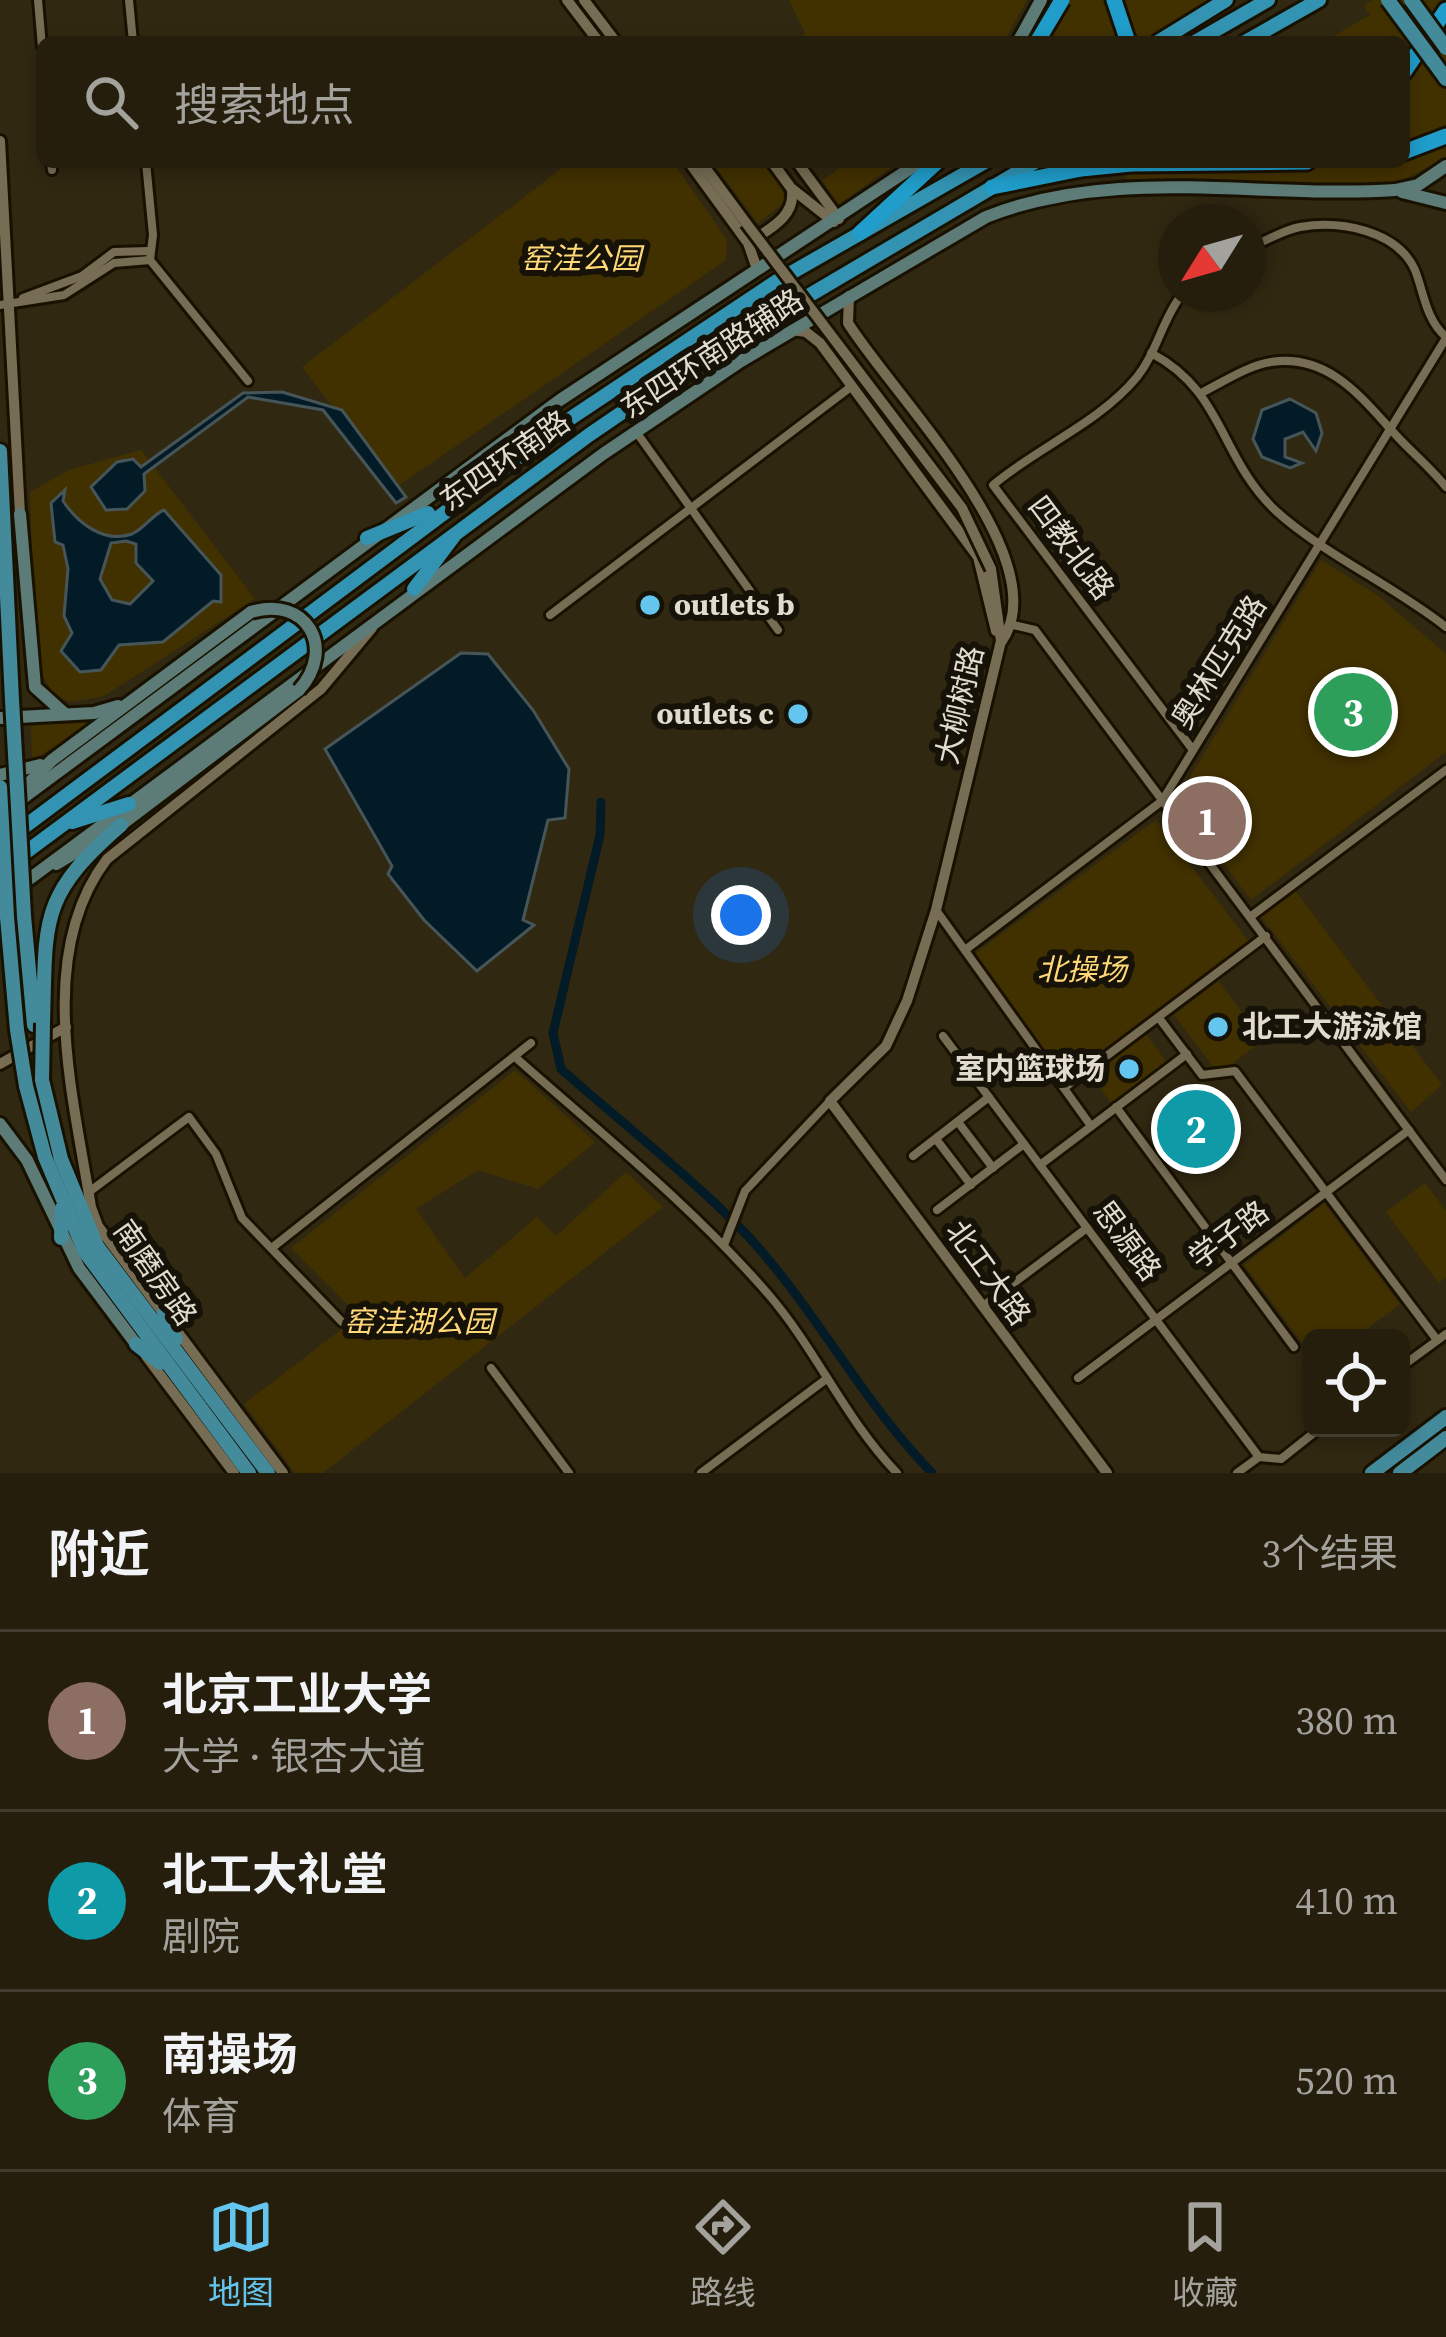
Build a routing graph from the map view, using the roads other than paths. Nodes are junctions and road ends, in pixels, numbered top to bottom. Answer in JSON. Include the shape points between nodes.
{"nodes":[{"id":1,"x":38,"y":0,"type":"edge"},
{"id":2,"x":129,"y":0,"type":"edge"},
{"id":3,"x":567,"y":0,"type":"edge"},
{"id":4,"x":584,"y":0,"type":"edge"},
{"id":5,"x":1041,"y":0,"type":"edge"},
{"id":6,"x":1062,"y":0,"type":"edge"},
{"id":7,"x":1114,"y":0,"type":"edge"},
{"id":8,"x":1226,"y":0,"type":"edge"},
{"id":9,"x":1268,"y":0,"type":"edge"},
{"id":10,"x":1319,"y":0,"type":"edge"},
{"id":11,"x":1388,"y":0,"type":"edge"},
{"id":12,"x":1411,"y":0,"type":"edge"},
{"id":13,"x":1446,"y":10,"type":"edge"},
{"id":14,"x":1032,"y":22,"type":"junction"},
{"id":15,"x":41,"y":36,"type":"edge"},
{"id":16,"x":132,"y":36,"type":"edge"},
{"id":17,"x":594,"y":36,"type":"edge"},
{"id":18,"x":611,"y":36,"type":"edge"},
{"id":19,"x":1022,"y":36,"type":"edge"},
{"id":20,"x":1038,"y":36,"type":"edge"},
{"id":21,"x":1043,"y":36,"type":"edge"},
{"id":22,"x":1125,"y":36,"type":"edge"},
{"id":23,"x":1168,"y":36,"type":"edge"},
{"id":24,"x":1205,"y":36,"type":"edge"},
{"id":25,"x":1256,"y":36,"type":"edge"},
{"id":26,"x":1446,"y":48,"type":"edge"},
{"id":27,"x":1410,"y":63,"type":"edge"},
{"id":28,"x":1446,"y":79,"type":"edge"},
{"id":29,"x":1446,"y":136,"type":"edge"},
{"id":30,"x":0,"y":141,"type":"edge"},
{"id":31,"x":1410,"y":150,"type":"edge"},
{"id":32,"x":1446,"y":166,"type":"edge"},
{"id":33,"x":147,"y":168,"type":"edge"},
{"id":34,"x":693,"y":168,"type":"edge"},
{"id":35,"x":705,"y":168,"type":"edge"},
{"id":36,"x":776,"y":168,"type":"edge"},
{"id":37,"x":800,"y":168,"type":"edge"},
{"id":38,"x":911,"y":168,"type":"edge"},
{"id":39,"x":931,"y":168,"type":"edge"},
{"id":40,"x":974,"y":168,"type":"edge"},
{"id":41,"x":1025,"y":168,"type":"edge"},
{"id":42,"x":1091,"y":168,"type":"edge"},
{"id":43,"x":1115,"y":168,"type":"edge"},
{"id":44,"x":992,"y":187,"type":"junction"},
{"id":45,"x":791,"y":188,"type":"junction"},
{"id":46,"x":1126,"y":188,"type":"junction"},
{"id":47,"x":1394,"y":190,"type":"junction"},
{"id":48,"x":1446,"y":202,"type":"edge"},
{"id":49,"x":836,"y":220,"type":"junction"},
{"id":50,"x":860,"y":233,"type":"junction"},
{"id":51,"x":1266,"y":241,"type":"edge"},
{"id":52,"x":748,"y":243,"type":"junction"},
{"id":53,"x":150,"y":256,"type":"junction"},
{"id":54,"x":758,"y":269,"type":"junction"},
{"id":55,"x":848,"y":296,"type":"junction"},
{"id":56,"x":11,"y":302,"type":"edge"},
{"id":57,"x":1168,"y":312,"type":"edge"},
{"id":58,"x":792,"y":330,"type":"junction"},
{"id":59,"x":1446,"y":337,"type":"edge"},
{"id":60,"x":1151,"y":353,"type":"junction"},
{"id":61,"x":877,"y":368,"type":"junction"},
{"id":62,"x":248,"y":381,"type":"dead end"},
{"id":63,"x":854,"y":386,"type":"junction"},
{"id":64,"x":1202,"y":392,"type":"junction"},
{"id":65,"x":1390,"y":429,"type":"junction"},
{"id":66,"x":636,"y":431,"type":"junction"},
{"id":67,"x":0,"y":451,"type":"edge"},
{"id":68,"x":4,"y":482,"type":"junction"},
{"id":69,"x":1446,"y":487,"type":"edge"},
{"id":70,"x":449,"y":505,"type":"junction"},
{"id":71,"x":691,"y":508,"type":"junction"},
{"id":72,"x":20,"y":514,"type":"junction"},
{"id":73,"x":465,"y":523,"type":"junction"},
{"id":74,"x":367,"y":538,"type":"junction"},
{"id":75,"x":1322,"y":542,"type":"junction"},
{"id":76,"x":414,"y":590,"type":"junction"},
{"id":77,"x":386,"y":611,"type":"junction"},
{"id":78,"x":550,"y":615,"type":"dead end"},
{"id":79,"x":1013,"y":625,"type":"junction"},
{"id":80,"x":1446,"y":627,"type":"edge"},
{"id":81,"x":778,"y":630,"type":"dead end"},
{"id":82,"x":1000,"y":644,"type":"junction"},
{"id":83,"x":129,"y":703,"type":"junction"},
{"id":84,"x":64,"y":714,"type":"junction"},
{"id":85,"x":0,"y":718,"type":"edge"},
{"id":86,"x":1193,"y":750,"type":"junction"},
{"id":87,"x":52,"y":760,"type":"junction"},
{"id":88,"x":1446,"y":770,"type":"edge"},
{"id":89,"x":0,"y":775,"type":"edge"},
{"id":90,"x":0,"y":787,"type":"edge"},
{"id":91,"x":1162,"y":801,"type":"junction"},
{"id":92,"x":129,"y":804,"type":"junction"},
{"id":93,"x":0,"y":813,"type":"edge"},
{"id":94,"x":121,"y":825,"type":"junction"},
{"id":95,"x":61,"y":826,"type":"junction"},
{"id":96,"x":0,"y":845,"type":"edge"},
{"id":97,"x":39,"y":871,"type":"junction"},
{"id":98,"x":0,"y":872,"type":"edge"},
{"id":99,"x":0,"y":900,"type":"edge"},
{"id":100,"x":937,"y":910,"type":"junction"},
{"id":101,"x":15,"y":916,"type":"junction"},
{"id":102,"x":1250,"y":916,"type":"junction"},
{"id":103,"x":1266,"y":936,"type":"junction"},
{"id":104,"x":965,"y":950,"type":"junction"},
{"id":105,"x":1159,"y":1018,"type":"junction"},
{"id":106,"x":39,"y":1024,"type":"junction"},
{"id":107,"x":66,"y":1027,"type":"junction"},
{"id":108,"x":943,"y":1036,"type":"dead end"},
{"id":109,"x":530,"y":1043,"type":"dead end"},
{"id":110,"x":1187,"y":1054,"type":"junction"},
{"id":111,"x":515,"y":1057,"type":"junction"},
{"id":112,"x":0,"y":1064,"type":"edge"},
{"id":113,"x":1064,"y":1088,"type":"junction"},
{"id":114,"x":989,"y":1097,"type":"junction"},
{"id":115,"x":830,"y":1101,"type":"junction"},
{"id":116,"x":47,"y":1105,"type":"junction"},
{"id":117,"x":1116,"y":1107,"type":"junction"},
{"id":118,"x":958,"y":1122,"type":"junction"},
{"id":119,"x":0,"y":1124,"type":"edge"},
{"id":120,"x":1091,"y":1126,"type":"junction"},
{"id":121,"x":1409,"y":1130,"type":"junction"},
{"id":122,"x":936,"y":1138,"type":"junction"},
{"id":123,"x":1024,"y":1144,"type":"junction"},
{"id":124,"x":913,"y":1156,"type":"dead end"},
{"id":125,"x":1040,"y":1165,"type":"junction"},
{"id":126,"x":993,"y":1168,"type":"junction"},
{"id":127,"x":1446,"y":1180,"type":"edge"},
{"id":128,"x":971,"y":1185,"type":"junction"},
{"id":129,"x":1325,"y":1192,"type":"junction"},
{"id":130,"x":90,"y":1199,"type":"junction"},
{"id":131,"x":62,"y":1203,"type":"junction"},
{"id":132,"x":937,"y":1210,"type":"dead end"},
{"id":133,"x":1087,"y":1228,"type":"junction"},
{"id":134,"x":61,"y":1238,"type":"junction"},
{"id":135,"x":724,"y":1245,"type":"junction"},
{"id":136,"x":273,"y":1247,"type":"junction"},
{"id":137,"x":1232,"y":1263,"type":"junction"},
{"id":138,"x":982,"y":1306,"type":"junction"},
{"id":139,"x":164,"y":1313,"type":"junction"},
{"id":140,"x":1156,"y":1320,"type":"junction"},
{"id":141,"x":342,"y":1322,"type":"dead end"},
{"id":142,"x":1442,"y":1337,"type":"edge"},
{"id":143,"x":136,"y":1344,"type":"junction"},
{"id":144,"x":1294,"y":1346,"type":"dead end"},
{"id":145,"x":1410,"y":1360,"type":"edge"},
{"id":146,"x":491,"y":1368,"type":"dead end"},
{"id":147,"x":186,"y":1375,"type":"junction"},
{"id":148,"x":1078,"y":1378,"type":"dead end"},
{"id":149,"x":825,"y":1380,"type":"junction"},
{"id":150,"x":1446,"y":1417,"type":"edge"},
{"id":151,"x":1309,"y":1437,"type":"edge"},
{"id":152,"x":1446,"y":1438,"type":"edge"},
{"id":153,"x":1258,"y":1457,"type":"junction"},
{"id":154,"x":233,"y":1473,"type":"edge"},
{"id":155,"x":249,"y":1473,"type":"edge"},
{"id":156,"x":268,"y":1473,"type":"edge"},
{"id":157,"x":283,"y":1473,"type":"edge"},
{"id":158,"x":569,"y":1473,"type":"edge"},
{"id":159,"x":701,"y":1473,"type":"edge"},
{"id":160,"x":897,"y":1473,"type":"edge"},
{"id":161,"x":1107,"y":1473,"type":"edge"},
{"id":162,"x":1237,"y":1473,"type":"edge"},
{"id":163,"x":1372,"y":1473,"type":"edge"},
{"id":164,"x":1400,"y":1473,"type":"edge"}],
"edges":[{"from":1,"to":15,"type":"street"},
{"from":2,"to":16,"type":"street"},
{"from":3,"to":17,"type":"street"},
{"from":4,"to":18,"type":"street"},
{"from":5,"to":14,"type":"main road"},
{"from":6,"to":21,"type":"highway","bridge":true},
{"from":7,"to":22,"type":"highway"},
{"from":8,"to":23,"type":"highway"},
{"from":9,"to":24,"type":"highway"},
{"from":10,"to":25,"type":"highway"},
{"from":11,"to":28,"type":"main road","bridge":true},
{"from":12,"to":26,"type":"main road","bridge":true},
{"from":13,"to":27,"type":"highway"},
{"from":14,"to":19,"type":"main road"},
{"from":14,"to":20,"type":"street"},
{"from":29,"to":31,"type":"highway"},
{"from":30,"to":56,"type":"street"},
{"from":32,"to":47,"type":"main road","name":"东四环南路辅路"},
{"from":33,"to":53,"type":"street"},
{"from":34,"to":52,"type":"street"},
{"from":35,"to":82,"type":"street","name":"大柳树路","bridge":true,"via":[[962,508],[991,569]]},
{"from":36,"to":45,"type":"street"},
{"from":37,"to":49,"type":"street"},
{"from":38,"to":49,"type":"main road","name":"东四环南路辅路"},
{"from":39,"to":50,"type":"highway"},
{"from":40,"to":50,"type":"highway","name":"东四环南路"},
{"from":41,"to":44,"type":"highway","name":"东四环南路"},
{"from":42,"to":44,"type":"highway","bridge":true},
{"from":43,"to":46,"type":"street"},
{"from":44,"to":73,"type":"highway","name":"东四环南路","via":[[693,364]]},
{"from":45,"to":49,"type":"street"},
{"from":45,"to":52,"type":"street","via":[[789,212]]},
{"from":46,"to":47,"type":"main road","name":"东四环南路辅路"},
{"from":46,"to":55,"type":"main road","name":"东四环南路辅路","via":[[1028,201]]},
{"from":47,"to":48,"type":"main road"},
{"from":49,"to":54,"type":"main road","name":"东四环南路辅路"},
{"from":50,"to":70,"type":"highway","name":"东四环南路","via":[[680,343]]},
{"from":51,"to":59,"type":"street","via":[[1300,227],[1365,229],[1413,265]]},
{"from":52,"to":54,"type":"street"},
{"from":53,"to":56,"type":"street","via":[[114,252],[82,276]]},
{"from":53,"to":62,"type":"street"},
{"from":54,"to":74,"type":"main road","name":"东四环南路辅路"},
{"from":55,"to":58,"type":"main road","name":"东四环南路辅路"},
{"from":55,"to":61,"type":"street","via":[[848,323]]},
{"from":56,"to":72,"type":"street"},
{"from":57,"to":60,"type":"street"},
{"from":58,"to":63,"type":"street","via":[[820,344]]},
{"from":58,"to":66,"type":"main road","name":"东四环南路辅路"},
{"from":59,"to":65,"type":"street","name":"奥林匹克路"},
{"from":60,"to":64,"type":"street"},
{"from":60,"to":86,"type":"street","name":"四教北路","via":[[1114,401],[993,484]]},
{"from":61,"to":63,"type":"street"},
{"from":61,"to":79,"type":"street","via":[[974,494],[1004,548],[1018,602]]},
{"from":63,"to":71,"type":"street"},
{"from":63,"to":82,"type":"street","via":[[978,557]]},
{"from":64,"to":65,"type":"street","via":[[1271,362],[1311,364],[1346,382]]},
{"from":64,"to":75,"type":"street","via":[[1244,477],[1279,514]]},
{"from":65,"to":69,"type":"street"},
{"from":65,"to":75,"type":"street","name":"奥林匹克路"},
{"from":66,"to":71,"type":"street"},
{"from":66,"to":76,"type":"main road","name":"东四环南路辅路"},
{"from":67,"to":68,"type":"main road"},
{"from":68,"to":72,"type":"main road"},
{"from":68,"to":101,"type":"main road","bridge":true},
{"from":70,"to":74,"type":"highway"},
{"from":70,"to":96,"type":"highway","name":"东四环南路"},
{"from":71,"to":78,"type":"street"},
{"from":71,"to":81,"type":"street"},
{"from":72,"to":84,"type":"main road","via":[[35,687]]},
{"from":73,"to":76,"type":"highway"},
{"from":73,"to":95,"type":"highway","name":"东四环南路"},
{"from":74,"to":93,"type":"main road","name":"东四环南路辅路"},
{"from":75,"to":80,"type":"street"},
{"from":75,"to":86,"type":"street","name":"奥林匹克路"},
{"from":76,"to":77,"type":"main road","name":"东四环南路辅路"},
{"from":77,"to":92,"type":"main road","name":"东四环南路辅路"},
{"from":77,"to":107,"type":"street","via":[[321,689],[93,877],[77,913]]},
{"from":79,"to":82,"type":"street"},
{"from":79,"to":91,"type":"street","via":[[1035,630]]},
{"from":82,"to":100,"type":"street","name":"大柳树路"},
{"from":83,"to":84,"type":"main road"},
{"from":83,"to":87,"type":"main road"},
{"from":83,"to":94,"type":"main road","bridge":true,"via":[[251,612],[289,609],[316,634],[314,674],[299,690]]},
{"from":84,"to":85,"type":"main road"},
{"from":86,"to":91,"type":"street","name":"奥林匹克路"},
{"from":87,"to":89,"type":"main road"},
{"from":87,"to":93,"type":"main road"},
{"from":88,"to":102,"type":"street"},
{"from":90,"to":101,"type":"main road","bridge":true},
{"from":91,"to":102,"type":"street"},
{"from":91,"to":104,"type":"street","name":"奥林匹克路"},
{"from":92,"to":95,"type":"highway"},
{"from":92,"to":97,"type":"main road","name":"东四环南路辅路"},
{"from":94,"to":97,"type":"main road"},
{"from":94,"to":106,"type":"main road","via":[[64,879],[51,908]]},
{"from":95,"to":98,"type":"highway","name":"东四环南路"},
{"from":97,"to":99,"type":"main road"},
{"from":100,"to":104,"type":"street"},
{"from":100,"to":115,"type":"street","name":"大柳树路","via":[[886,1046]]},
{"from":101,"to":106,"type":"main road"},
{"from":101,"to":131,"type":"main road","name":"南磨房路","bridge":true,"via":[[26,1086]]},
{"from":102,"to":103,"type":"street"},
{"from":103,"to":105,"type":"street"},
{"from":103,"to":121,"type":"street"},
{"from":104,"to":113,"type":"street"},
{"from":105,"to":110,"type":"street"},
{"from":105,"to":113,"type":"street"},
{"from":106,"to":116,"type":"main road","name":"南磨房路","bridge":true},
{"from":107,"to":112,"type":"street"},
{"from":107,"to":130,"type":"street"},
{"from":108,"to":114,"type":"street","name":"思源路"},
{"from":109,"to":111,"type":"street"},
{"from":110,"to":117,"type":"street"},
{"from":110,"to":129,"type":"street","via":[[1202,1076],[1235,1071]]},
{"from":111,"to":135,"type":"street"},
{"from":111,"to":136,"type":"street"},
{"from":113,"to":120,"type":"street"},
{"from":114,"to":118,"type":"street"},
{"from":114,"to":123,"type":"street","name":"思源路"},
{"from":115,"to":135,"type":"street","via":[[745,1191]]},
{"from":115,"to":138,"type":"street","name":"北工大路"},
{"from":116,"to":130,"type":"main road"},
{"from":116,"to":147,"type":"main road","name":"南磨房路","via":[[97,1246]]},
{"from":117,"to":120,"type":"street"},
{"from":117,"to":137,"type":"street"},
{"from":118,"to":122,"type":"street"},
{"from":118,"to":126,"type":"street"},
{"from":119,"to":134,"type":"main road","via":[[27,1160]]},
{"from":120,"to":125,"type":"street"},
{"from":121,"to":127,"type":"street"},
{"from":121,"to":129,"type":"street","name":"学子路"},
{"from":122,"to":124,"type":"street"},
{"from":122,"to":128,"type":"street"},
{"from":123,"to":125,"type":"street","name":"思源路"},
{"from":123,"to":126,"type":"street"},
{"from":125,"to":133,"type":"street","name":"思源路"},
{"from":126,"to":128,"type":"street"},
{"from":128,"to":132,"type":"street"},
{"from":129,"to":137,"type":"street","name":"学子路"},
{"from":129,"to":142,"type":"street"},
{"from":130,"to":136,"type":"street","via":[[189,1117],[216,1154],[242,1219]]},
{"from":130,"to":139,"type":"street","via":[[98,1226]]},
{"from":131,"to":134,"type":"main road"},
{"from":131,"to":147,"type":"main road","name":"南磨房路","via":[[85,1252]]},
{"from":133,"to":138,"type":"street"},
{"from":133,"to":140,"type":"street","name":"思源路"},
{"from":134,"to":143,"type":"main road"},
{"from":135,"to":149,"type":"street","via":[[772,1299]]},
{"from":136,"to":141,"type":"street"},
{"from":137,"to":140,"type":"street","name":"学子路"},
{"from":137,"to":144,"type":"street"},
{"from":138,"to":161,"type":"street","name":"北工大路"},
{"from":139,"to":147,"type":"main road"},
{"from":139,"to":157,"type":"street"},
{"from":140,"to":148,"type":"street","name":"学子路"},
{"from":140,"to":153,"type":"street","name":"思源路"},
{"from":142,"to":145,"type":"street"},
{"from":143,"to":147,"type":"main road"},
{"from":143,"to":154,"type":"street"},
{"from":146,"to":158,"type":"street"},
{"from":147,"to":155,"type":"main road","name":"南磨房路"},
{"from":147,"to":156,"type":"main road","name":"南磨房路"},
{"from":149,"to":159,"type":"street"},
{"from":149,"to":160,"type":"street"},
{"from":150,"to":163,"type":"main road"},
{"from":151,"to":153,"type":"street","via":[[1281,1459]]},
{"from":152,"to":164,"type":"main road"},
{"from":153,"to":162,"type":"street"}]}
